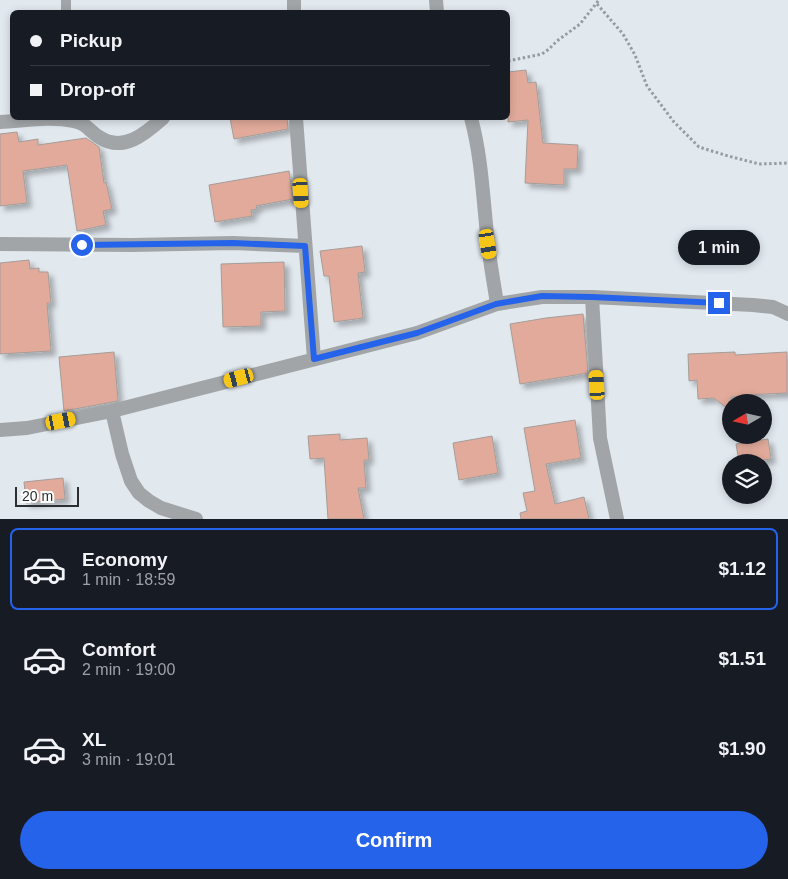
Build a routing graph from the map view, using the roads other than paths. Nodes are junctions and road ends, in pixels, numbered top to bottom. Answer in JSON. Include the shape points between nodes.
{"nodes":[{"id":1,"x":37,"y":120,"type":"edge"},
{"id":2,"x":64,"y":120,"type":"edge"},
{"id":3,"x":161,"y":120,"type":"edge"},
{"id":4,"x":296,"y":120,"type":"edge"},
{"id":5,"x":472,"y":120,"type":"edge"},
{"id":6,"x":84,"y":121,"type":"edge"},
{"id":7,"x":0,"y":122,"type":"edge"},
{"id":8,"x":0,"y":244,"type":"edge"},
{"id":9,"x":305,"y":246,"type":"junction"},
{"id":10,"x":592,"y":297,"type":"junction"},
{"id":11,"x":496,"y":304,"type":"junction"},
{"id":12,"x":788,"y":305,"type":"edge"},
{"id":13,"x":773,"y":307,"type":"junction"},
{"id":14,"x":788,"y":314,"type":"edge"},
{"id":15,"x":314,"y":359,"type":"junction"},
{"id":16,"x":112,"y":411,"type":"junction"},
{"id":17,"x":0,"y":430,"type":"edge"},
{"id":18,"x":196,"y":519,"type":"edge"},
{"id":19,"x":617,"y":519,"type":"edge"}],
"edges":[{"from":1,"to":7,"type":"street"},
{"from":2,"to":6,"type":"street"},
{"from":3,"to":6,"type":"street","via":[[141,136],[113,143],[99,137]]},
{"from":4,"to":9,"type":"street"},
{"from":5,"to":11,"type":"street"},
{"from":8,"to":9,"type":"street","via":[[233,243]]},
{"from":9,"to":15,"type":"street"},
{"from":10,"to":11,"type":"street","via":[[542,296]]},
{"from":10,"to":13,"type":"street"},
{"from":10,"to":19,"type":"street","via":[[600,438]]},
{"from":11,"to":15,"type":"street","via":[[417,333]]},
{"from":12,"to":13,"type":"street"},
{"from":13,"to":14,"type":"street"},
{"from":15,"to":16,"type":"street"},
{"from":16,"to":17,"type":"street","via":[[27,428]]},
{"from":16,"to":18,"type":"street","via":[[122,454],[131,481],[139,493],[161,508]]}]}
